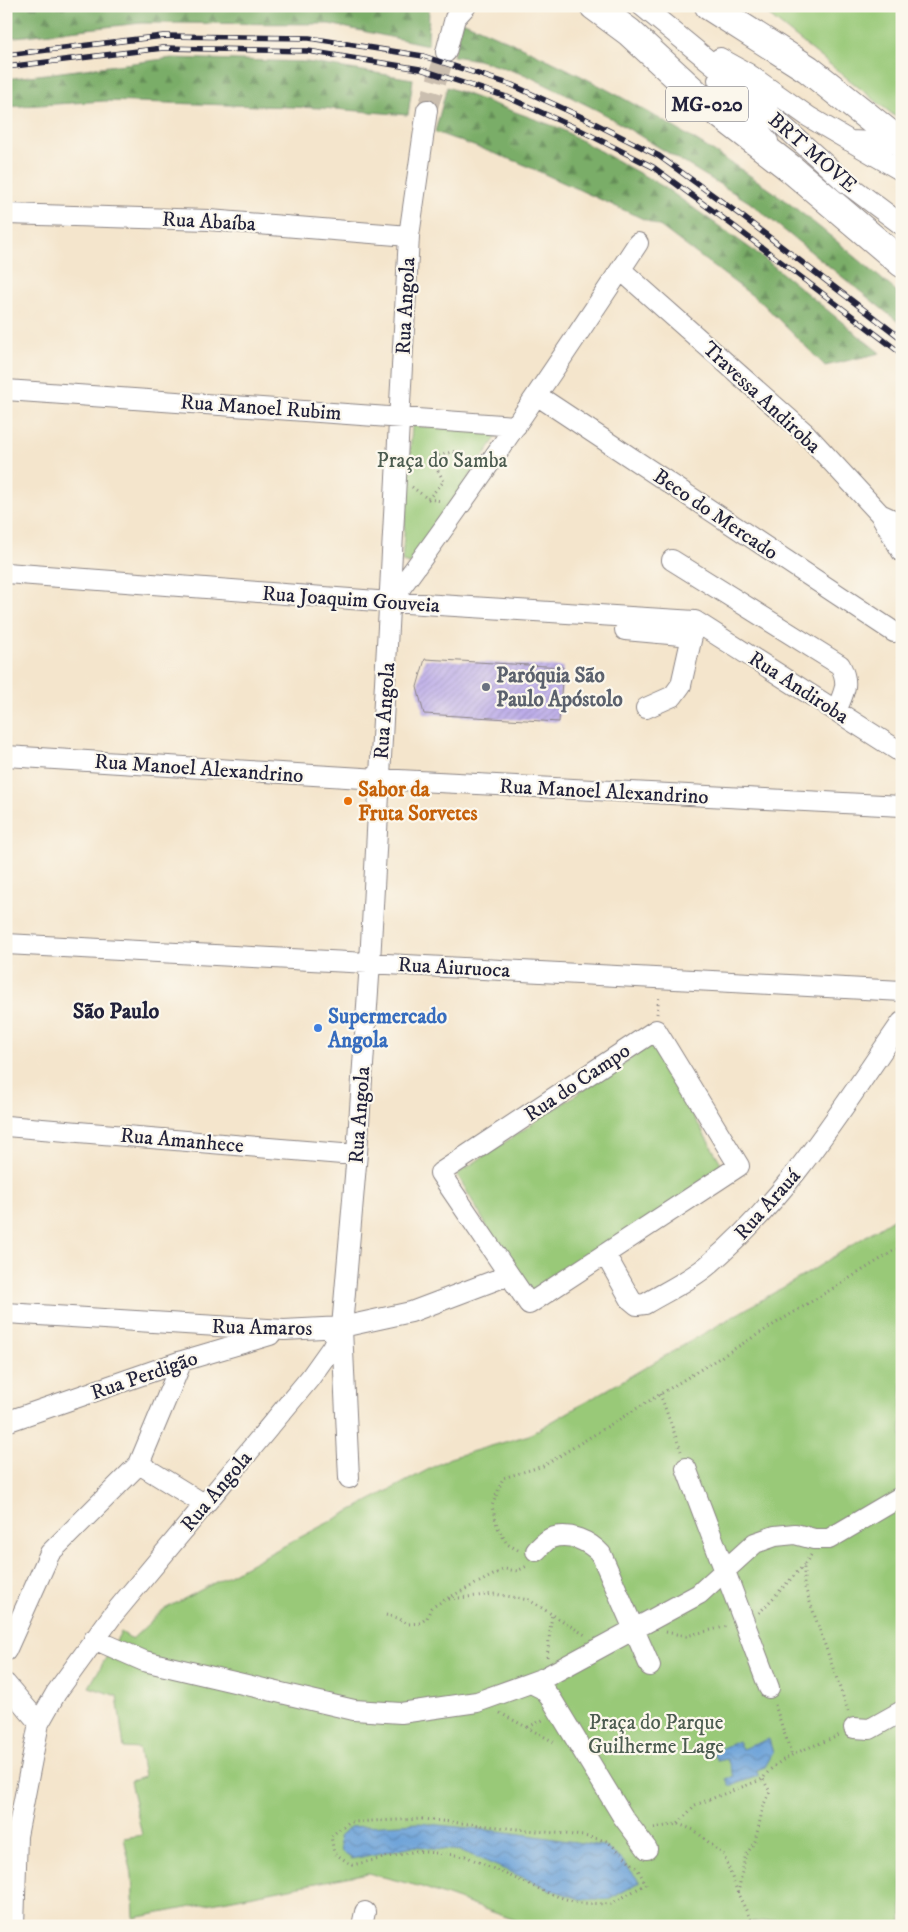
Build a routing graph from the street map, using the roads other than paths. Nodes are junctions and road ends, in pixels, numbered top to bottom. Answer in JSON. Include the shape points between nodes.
{"nodes":[{"id":1,"x":594,"y":6,"type":"edge"},
{"id":2,"x":642,"y":6,"type":"edge"},
{"id":3,"x":709,"y":6,"type":"edge"},
{"id":4,"x":735,"y":6,"type":"edge"},
{"id":5,"x":458,"y":10,"type":"edge"},
{"id":6,"x":681,"y":36,"type":"junction"},
{"id":7,"x":446,"y":52,"type":"tunnel mouth"},
{"id":8,"x":808,"y":70,"type":"junction"},
{"id":9,"x":427,"y":110,"type":"tunnel mouth"},
{"id":10,"x":850,"y":141,"type":"junction"},
{"id":11,"x":901,"y":144,"type":"edge"},
{"id":12,"x":790,"y":168,"type":"junction"},
{"id":13,"x":902,"y":172,"type":"edge"},
{"id":14,"x":7,"y":215,"type":"edge"},
{"id":15,"x":902,"y":225,"type":"edge"},
{"id":16,"x":410,"y":236,"type":"junction"},
{"id":17,"x":638,"y":243,"type":"dead end"},
{"id":18,"x":902,"y":263,"type":"edge"},
{"id":19,"x":621,"y":270,"type":"junction"},
{"id":20,"x":6,"y":390,"type":"edge"},
{"id":21,"x":538,"y":396,"type":"junction"},
{"id":22,"x":399,"y":416,"type":"junction"},
{"id":23,"x":516,"y":426,"type":"junction"},
{"id":24,"x":880,"y":514,"type":"junction"},
{"id":25,"x":902,"y":524,"type":"edge"},
{"id":26,"x":902,"y":552,"type":"edge"},
{"id":27,"x":672,"y":560,"type":"dead end"},
{"id":28,"x":6,"y":573,"type":"edge"},
{"id":29,"x":390,"y":602,"type":"junction"},
{"id":30,"x":500,"y":619,"type":"dead end"},
{"id":31,"x":694,"y":629,"type":"junction"},
{"id":32,"x":894,"y":632,"type":"dead end"},
{"id":33,"x":646,"y":708,"type":"dead end"},
{"id":34,"x":836,"y":711,"type":"junction"},
{"id":35,"x":902,"y":753,"type":"edge"},
{"id":36,"x":6,"y":756,"type":"edge"},
{"id":37,"x":380,"y":779,"type":"junction"},
{"id":38,"x":902,"y":806,"type":"edge"},
{"id":39,"x":6,"y":944,"type":"edge"},
{"id":40,"x":370,"y":962,"type":"junction"},
{"id":41,"x":902,"y":991,"type":"edge"},
{"id":42,"x":902,"y":1022,"type":"edge"},
{"id":43,"x":6,"y":1126,"type":"edge"},
{"id":44,"x":357,"y":1153,"type":"junction"},
{"id":45,"x":605,"y":1254,"type":"junction"},
{"id":46,"x":510,"y":1275,"type":"junction"},
{"id":47,"x":6,"y":1313,"type":"edge"},
{"id":48,"x":342,"y":1327,"type":"junction"},
{"id":49,"x":284,"y":1330,"type":"junction"},
{"id":50,"x":182,"y":1361,"type":"junction"},
{"id":51,"x":6,"y":1422,"type":"edge"},
{"id":52,"x":138,"y":1464,"type":"junction"},
{"id":53,"x":686,"y":1468,"type":"road end"},
{"id":54,"x":349,"y":1478,"type":"dead end"},
{"id":55,"x":902,"y":1496,"type":"edge"},
{"id":56,"x":204,"y":1504,"type":"junction"},
{"id":57,"x":536,"y":1551,"type":"road end"},
{"id":58,"x":727,"y":1571,"type":"junction"},
{"id":59,"x":632,"y":1628,"type":"junction"},
{"id":60,"x":94,"y":1639,"type":"junction"},
{"id":61,"x":6,"y":1651,"type":"edge"},
{"id":62,"x":650,"y":1666,"type":"dead end"},
{"id":63,"x":538,"y":1680,"type":"junction"},
{"id":64,"x":6,"y":1684,"type":"edge"},
{"id":65,"x":769,"y":1688,"type":"road end"},
{"id":66,"x":902,"y":1711,"type":"edge"},
{"id":67,"x":39,"y":1723,"type":"junction"},
{"id":68,"x":854,"y":1728,"type":"road end"},
{"id":69,"x":11,"y":1836,"type":"edge"},
{"id":70,"x":647,"y":1849,"type":"dead end"},
{"id":71,"x":14,"y":1926,"type":"edge"}],
"edges":[{"from":1,"to":12,"type":"highway","number":"MG-020","via":[[629,32],[707,104]]},
{"from":2,"to":6,"type":"street","name":"BRT MOVE"},
{"from":3,"to":8,"type":"highway"},
{"from":4,"to":8,"type":"highway","via":[[754,18]]},
{"from":5,"to":7,"type":"street"},
{"from":6,"to":10,"type":"street","name":"BRT MOVE","via":[[747,73],[809,117]]},
{"from":6,"to":12,"type":"street","name":"BRT MOVE"},
{"from":6,"to":15,"type":"street","name":"BRT MOVE","via":[[846,183]]},
{"from":8,"to":11,"type":"highway"},
{"from":9,"to":16,"type":"street","name":"Rua Angola"},
{"from":10,"to":11,"type":"street","name":"BRT MOVE"},
{"from":10,"to":13,"type":"street","name":"BRT MOVE"},
{"from":12,"to":18,"type":"highway","number":"MG-020"},
{"from":14,"to":16,"type":"street","name":"Rua Abaíba","via":[[209,220]]},
{"from":16,"to":22,"type":"street","name":"Rua Angola"},
{"from":17,"to":19,"type":"street"},
{"from":19,"to":21,"type":"street"},
{"from":19,"to":24,"type":"street","name":"Travessa Andiroba","via":[[805,433]]},
{"from":20,"to":22,"type":"street","name":"Rua Manoel Rubim"},
{"from":21,"to":23,"type":"street"},
{"from":21,"to":32,"type":"street","name":"Beco do Mercado"},
{"from":22,"to":23,"type":"street","name":"Rua Manoel Rubim"},
{"from":22,"to":29,"type":"street","name":"Rua Angola"},
{"from":23,"to":29,"type":"street"},
{"from":24,"to":25,"type":"street","name":"Travessa Andiroba"},
{"from":24,"to":26,"type":"street"},
{"from":27,"to":34,"type":"street","via":[[840,664],[846,677]]},
{"from":28,"to":29,"type":"street","name":"Rua Joaquim Gouveia"},
{"from":29,"to":31,"type":"street","name":"Rua Joaquim Gouveia"},
{"from":29,"to":37,"type":"street","name":"Rua Angola"},
{"from":30,"to":31,"type":"street"},
{"from":31,"to":33,"type":"street","via":[[681,685],[673,696]]},
{"from":31,"to":34,"type":"street","name":"Rua Andiroba"},
{"from":34,"to":35,"type":"street","name":"Rua Andiroba"},
{"from":36,"to":37,"type":"street","name":"Rua Manoel Alexandrino"},
{"from":37,"to":38,"type":"street","name":"Rua Manoel Alexandrino"},
{"from":37,"to":40,"type":"street","name":"Rua Angola"},
{"from":39,"to":40,"type":"street","name":"Rua Aiuruoca"},
{"from":40,"to":41,"type":"street","name":"Rua Aiuruoca"},
{"from":40,"to":44,"type":"street","name":"Rua Angola"},
{"from":42,"to":45,"type":"street","name":"Rua Arauá","via":[[794,1178],[761,1216],[705,1268],[645,1304],[637,1305]]},
{"from":43,"to":44,"type":"street","name":"Rua Amanhece"},
{"from":44,"to":48,"type":"street","name":"Rua Angola"},
{"from":45,"to":46,"type":"street","name":"Rua do Campo","via":[[532,1304],[527,1303]]},
{"from":45,"to":46,"type":"street","name":"Rua do Campo","via":[[739,1166],[656,1030],[440,1172]]},
{"from":46,"to":48,"type":"street","name":"Rua Amaros","via":[[411,1312]]},
{"from":47,"to":49,"type":"street","name":"Rua Amaros"},
{"from":48,"to":49,"type":"street","name":"Rua Amaros"},
{"from":48,"to":54,"type":"street"},
{"from":48,"to":56,"type":"street","name":"Rua Angola","via":[[332,1348],[310,1378]]},
{"from":49,"to":50,"type":"street","name":"Rua Perdigão"},
{"from":50,"to":51,"type":"street","name":"Rua Perdigão"},
{"from":50,"to":52,"type":"street"},
{"from":52,"to":56,"type":"street"},
{"from":52,"to":61,"type":"street","via":[[50,1553]]},
{"from":53,"to":58,"type":"street"},
{"from":55,"to":58,"type":"street","via":[[829,1539],[795,1534],[755,1543]]},
{"from":56,"to":60,"type":"street","name":"Rua Angola"},
{"from":57,"to":59,"type":"street","via":[[550,1538],[571,1537],[592,1545],[601,1554]]},
{"from":58,"to":59,"type":"street","via":[[699,1594]]},
{"from":58,"to":65,"type":"street"},
{"from":59,"to":62,"type":"street"},
{"from":59,"to":63,"type":"street","via":[[603,1647]]},
{"from":60,"to":63,"type":"street","via":[[144,1661],[354,1710],[401,1714],[477,1702]]},
{"from":60,"to":67,"type":"street","name":"Rua Angola"},
{"from":63,"to":70,"type":"street","via":[[623,1817]]},
{"from":64,"to":67,"type":"street"},
{"from":66,"to":68,"type":"street","via":[[870,1729]]},
{"from":67,"to":69,"type":"street","name":"Rua Angola"},
{"from":69,"to":71,"type":"street","name":"Rua Angola"}]}
